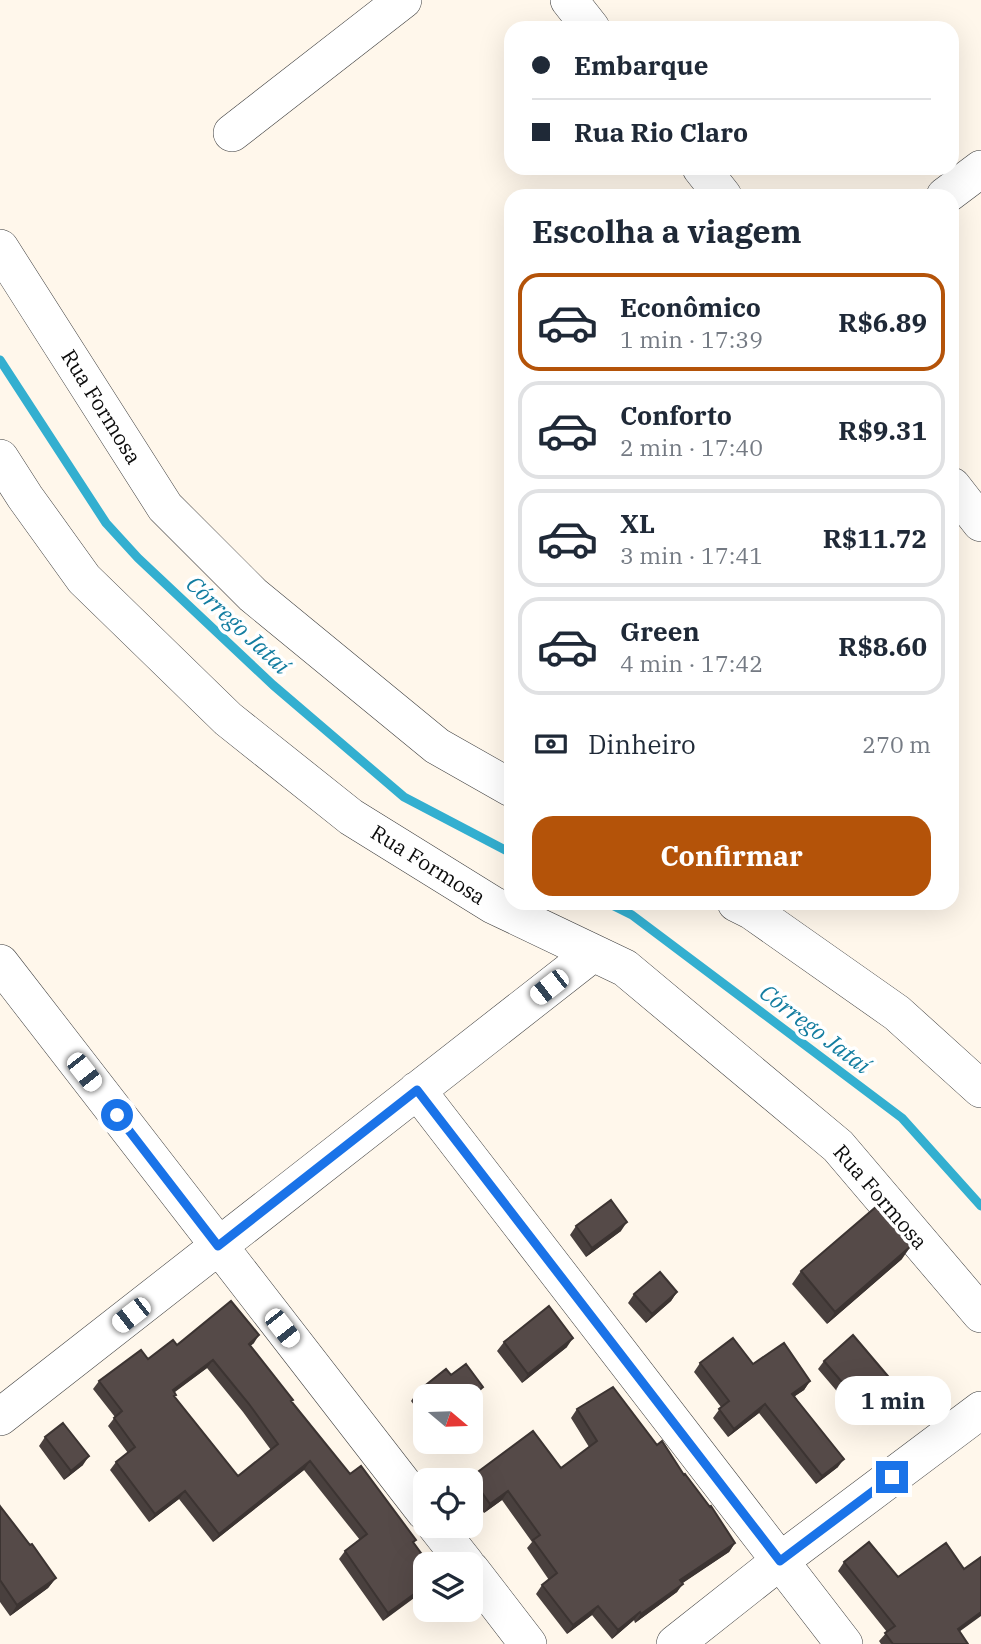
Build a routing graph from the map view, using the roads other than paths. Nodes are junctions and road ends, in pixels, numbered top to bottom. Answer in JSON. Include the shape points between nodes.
{"nodes":[{"id":1,"x":403,"y":0,"type":"edge"},
{"id":2,"x":569,"y":0,"type":"edge"},
{"id":3,"x":586,"y":21,"type":"edge"},
{"id":4,"x":232,"y":133,"type":"dead end"},
{"id":5,"x":981,"y":169,"type":"edge"},
{"id":6,"x":706,"y":175,"type":"edge"},
{"id":7,"x":718,"y":189,"type":"edge"},
{"id":8,"x":954,"y":189,"type":"edge"},
{"id":9,"x":0,"y":248,"type":"edge"},
{"id":10,"x":0,"y":458,"type":"edge"},
{"id":11,"x":959,"y":495,"type":"edge"},
{"id":12,"x":981,"y":523,"type":"edge"},
{"id":13,"x":504,"y":784,"type":"edge"},
{"id":14,"x":750,"y":910,"type":"edge"},
{"id":15,"x":593,"y":953,"type":"junction"},
{"id":16,"x":0,"y":963,"type":"edge"},
{"id":17,"x":981,"y":1089,"type":"edge"},
{"id":18,"x":417,"y":1090,"type":"junction"},
{"id":19,"x":218,"y":1246,"type":"junction"},
{"id":20,"x":981,"y":1314,"type":"edge"},
{"id":21,"x":981,"y":1410,"type":"edge"},
{"id":22,"x":0,"y":1417,"type":"edge"},
{"id":23,"x":413,"y":1497,"type":"edge"},
{"id":24,"x":445,"y":1538,"type":"edge"},
{"id":25,"x":457,"y":1552,"type":"edge"},
{"id":26,"x":780,"y":1561,"type":"junction"},
{"id":27,"x":483,"y":1586,"type":"edge"},
{"id":28,"x":528,"y":1644,"type":"edge"},
{"id":29,"x":675,"y":1644,"type":"edge"},
{"id":30,"x":844,"y":1644,"type":"edge"}],
"edges":[{"from":1,"to":4,"type":"street"},
{"from":2,"to":3,"type":"street"},
{"from":5,"to":8,"type":"street"},
{"from":6,"to":7,"type":"street"},
{"from":9,"to":13,"type":"street","name":"Rua Formosa","via":[[165,507],[253,595],[437,746]]},
{"from":10,"to":15,"type":"street","name":"Rua Formosa","via":[[84,579],[228,719],[351,817],[493,905]]},
{"from":11,"to":12,"type":"street"},
{"from":14,"to":17,"type":"street","via":[[897,1013]]},
{"from":15,"to":18,"type":"street"},
{"from":15,"to":20,"type":"street","name":"Rua Formosa","via":[[625,968],[838,1146]]},
{"from":16,"to":19,"type":"street"},
{"from":18,"to":19,"type":"street"},
{"from":18,"to":26,"type":"street"},
{"from":19,"to":22,"type":"street"},
{"from":19,"to":23,"type":"street"},
{"from":21,"to":26,"type":"street"},
{"from":24,"to":25,"type":"street"},
{"from":26,"to":29,"type":"street"},
{"from":26,"to":30,"type":"street"},
{"from":27,"to":28,"type":"street"}]}
